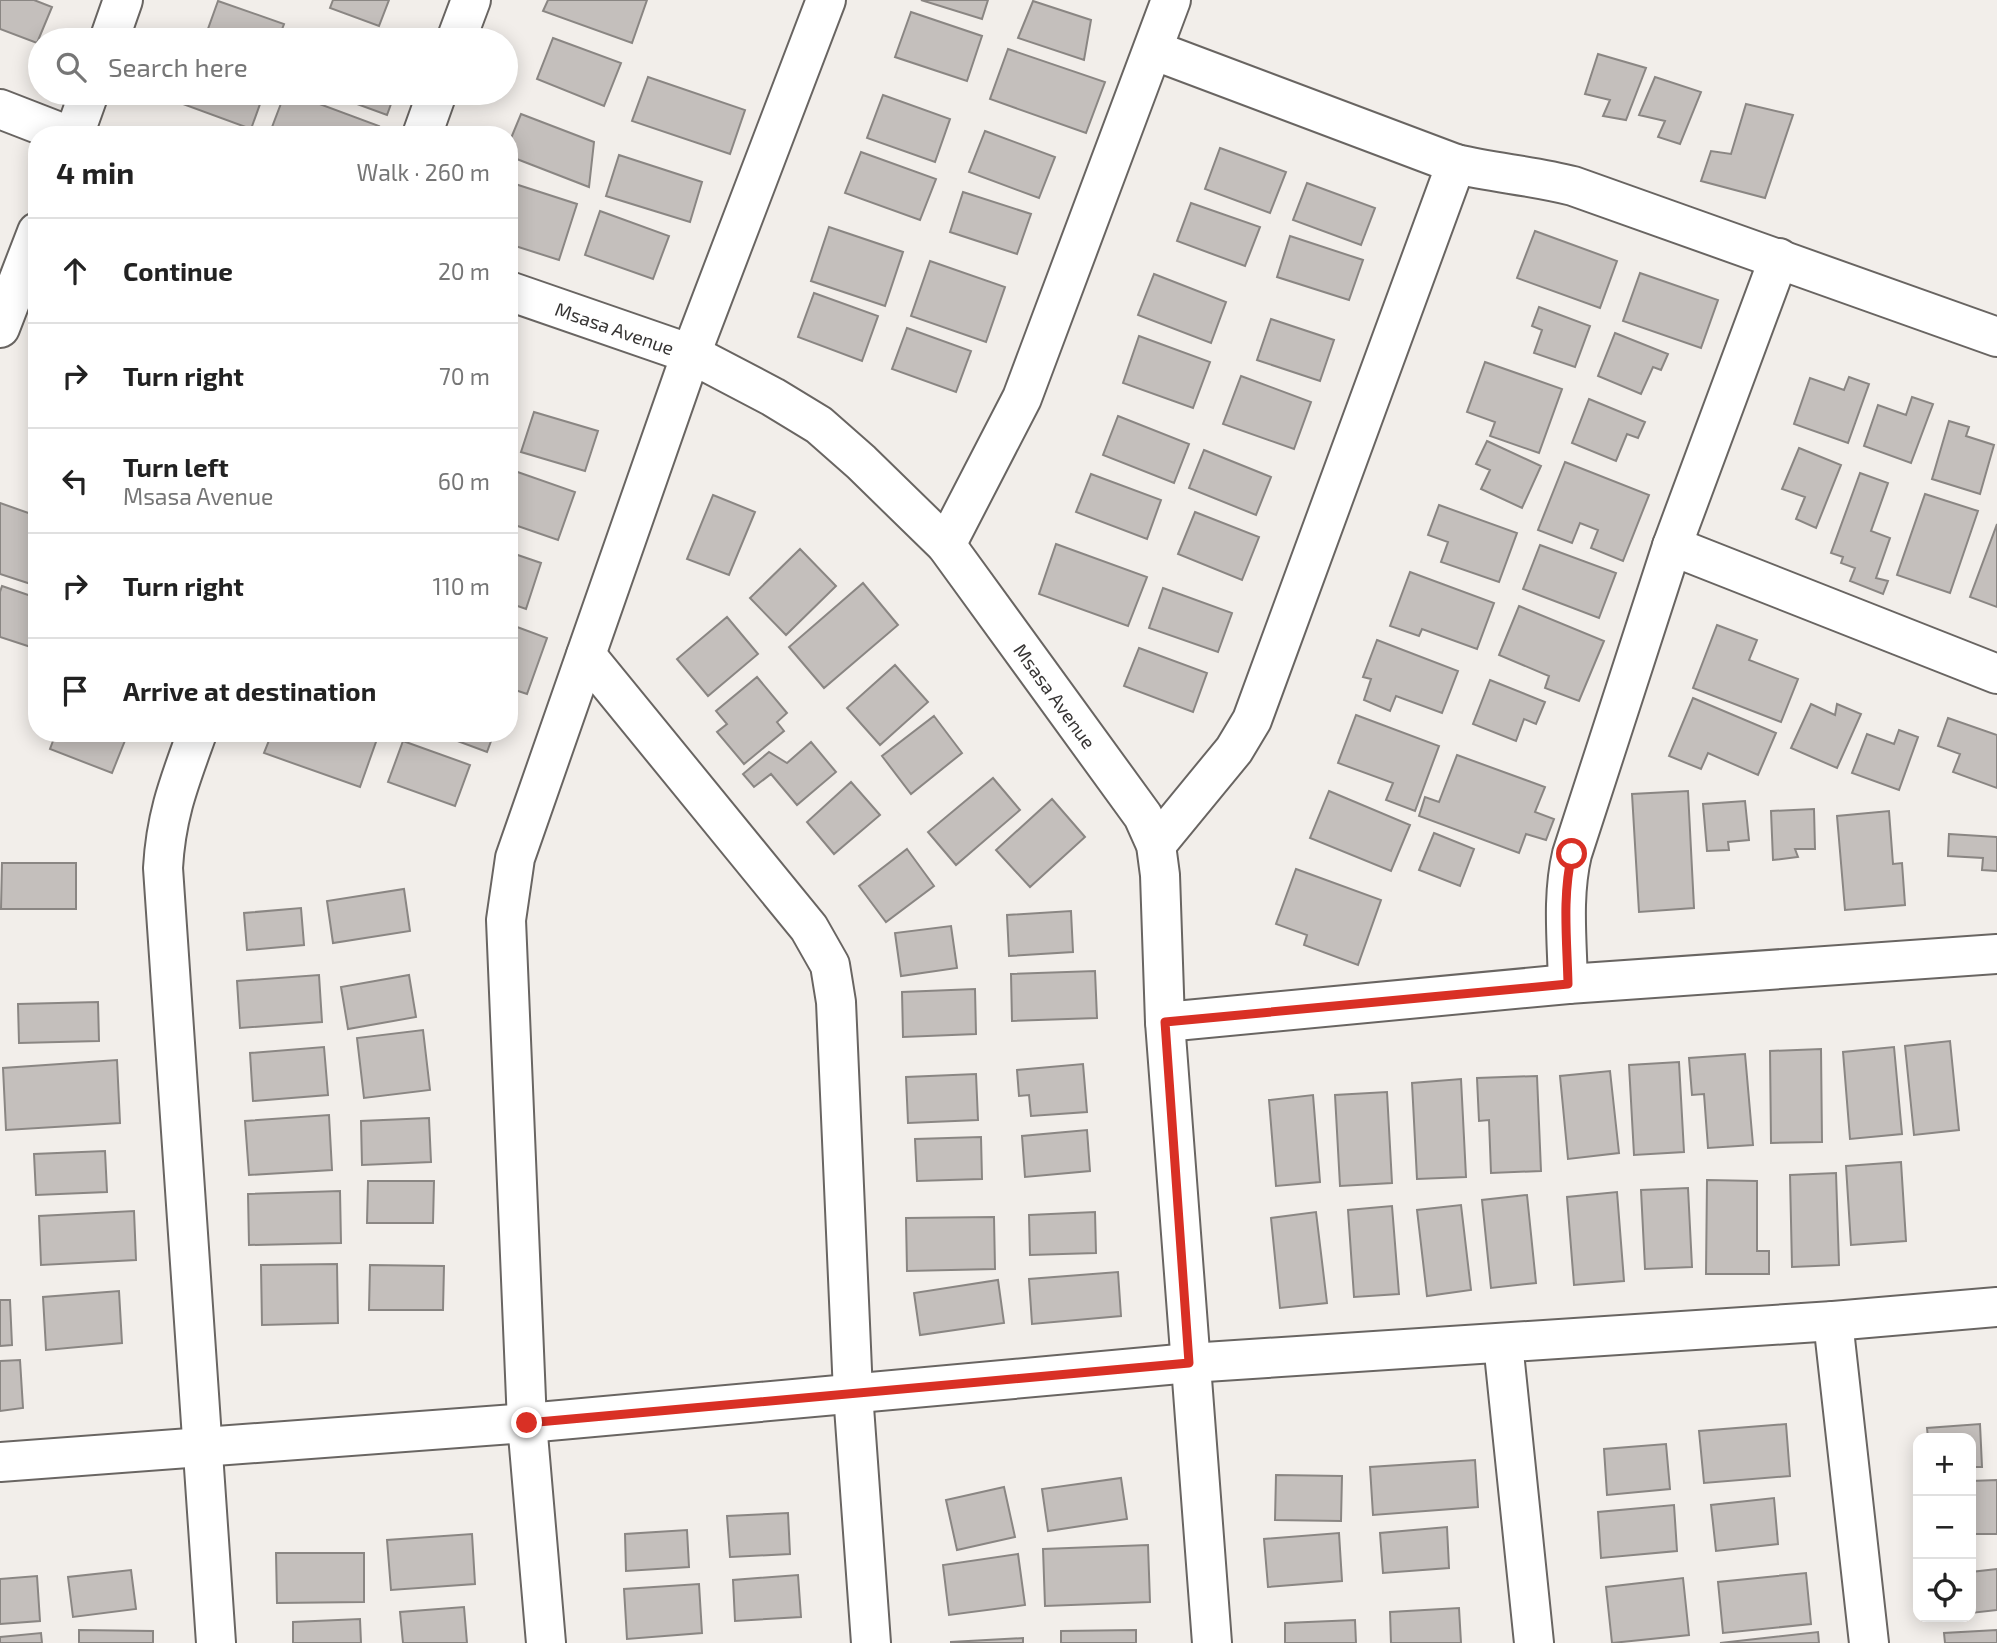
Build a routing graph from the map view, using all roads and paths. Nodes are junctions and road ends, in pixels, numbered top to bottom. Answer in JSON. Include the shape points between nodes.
{"nodes":[{"id":1,"x":123,"y":0,"type":"edge"},
{"id":2,"x":471,"y":0,"type":"edge"},
{"id":3,"x":826,"y":0,"type":"edge"},
{"id":4,"x":1171,"y":0,"type":"edge"},
{"id":5,"x":112,"y":28,"type":"edge"},
{"id":6,"x":460,"y":28,"type":"edge"},
{"id":7,"x":1153,"y":50,"type":"junction"},
{"id":8,"x":85,"y":105,"type":"edge"},
{"id":9,"x":433,"y":105,"type":"edge"},
{"id":10,"x":0,"y":109,"type":"edge"},
{"id":11,"x":44,"y":126,"type":"edge"},
{"id":12,"x":77,"y":126,"type":"edge"},
{"id":13,"x":425,"y":126,"type":"edge"},
{"id":14,"x":1456,"y":164,"type":"junction"},
{"id":15,"x":28,"y":255,"type":"edge"},
{"id":16,"x":1779,"y":258,"type":"junction"},
{"id":17,"x":518,"y":294,"type":"edge"},
{"id":18,"x":0,"y":328,"type":"edge"},
{"id":19,"x":1997,"y":337,"type":"edge"},
{"id":20,"x":691,"y":354,"type":"junction"},
{"id":21,"x":946,"y":545,"type":"junction"},
{"id":22,"x":1672,"y":546,"type":"junction"},
{"id":23,"x":586,"y":655,"type":"junction"},
{"id":24,"x":1997,"y":674,"type":"edge"},
{"id":25,"x":194,"y":742,"type":"edge"},
{"id":26,"x":1156,"y":845,"type":"junction"},
{"id":27,"x":1997,"y":954,"type":"edge"},
{"id":28,"x":1568,"y":984,"type":"junction"},
{"id":29,"x":1165,"y":1022,"type":"junction"},
{"id":30,"x":1997,"y":1307,"type":"edge"},
{"id":31,"x":1833,"y":1321,"type":"junction"},
{"id":32,"x":1503,"y":1343,"type":"junction"},
{"id":33,"x":1189,"y":1363,"type":"junction"},
{"id":34,"x":853,"y":1393,"type":"junction"},
{"id":35,"x":527,"y":1423,"type":"junction"},
{"id":36,"x":202,"y":1446,"type":"junction"},
{"id":37,"x":0,"y":1462,"type":"edge"},
{"id":38,"x":216,"y":1643,"type":"edge"},
{"id":39,"x":545,"y":1643,"type":"edge"},
{"id":40,"x":872,"y":1643,"type":"edge"},
{"id":41,"x":1212,"y":1643,"type":"edge"},
{"id":42,"x":1534,"y":1643,"type":"edge"},
{"id":43,"x":1869,"y":1643,"type":"edge"}],
"edges":[{"from":1,"to":5,"type":"street"},
{"from":2,"to":6,"type":"street"},
{"from":3,"to":20,"type":"street"},
{"from":4,"to":7,"type":"street"},
{"from":7,"to":14,"type":"street"},
{"from":7,"to":21,"type":"street","via":[[1022,398]]},
{"from":8,"to":12,"type":"street"},
{"from":9,"to":13,"type":"street"},
{"from":10,"to":11,"type":"street"},
{"from":14,"to":16,"type":"street","via":[[1573,186]]},
{"from":14,"to":26,"type":"street","via":[[1252,720],[1234,750]]},
{"from":15,"to":18,"type":"street"},
{"from":16,"to":19,"type":"street"},
{"from":16,"to":22,"type":"street"},
{"from":17,"to":20,"type":"street","name":"Msasa Avenue"},
{"from":20,"to":21,"type":"street","name":"Msasa Avenue","via":[[819,425]]},
{"from":20,"to":23,"type":"street"},
{"from":21,"to":26,"type":"street","name":"Msasa Avenue","via":[[1143,816]]},
{"from":22,"to":24,"type":"street"},
{"from":22,"to":28,"type":"street","via":[[1572,854],[1566,900]]},
{"from":23,"to":34,"type":"street","via":[[809,928],[830,965],[836,1002]]},
{"from":23,"to":35,"type":"street","via":[[515,858],[506,920]]},
{"from":25,"to":36,"type":"street","via":[[173,798],[163,869]]},
{"from":26,"to":29,"type":"street","name":"Msasa Avenue"},
{"from":27,"to":28,"type":"street"},
{"from":28,"to":29,"type":"street"},
{"from":29,"to":33,"type":"street","name":"Msasa Avenue"},
{"from":30,"to":31,"type":"street"},
{"from":31,"to":32,"type":"street"},
{"from":31,"to":43,"type":"street"},
{"from":32,"to":33,"type":"street"},
{"from":32,"to":42,"type":"street"},
{"from":33,"to":34,"type":"street"},
{"from":33,"to":41,"type":"street","name":"Msasa Avenue"},
{"from":34,"to":35,"type":"street"},
{"from":34,"to":40,"type":"street"},
{"from":35,"to":36,"type":"street"},
{"from":35,"to":39,"type":"street"},
{"from":36,"to":37,"type":"street"},
{"from":36,"to":38,"type":"street"}]}
